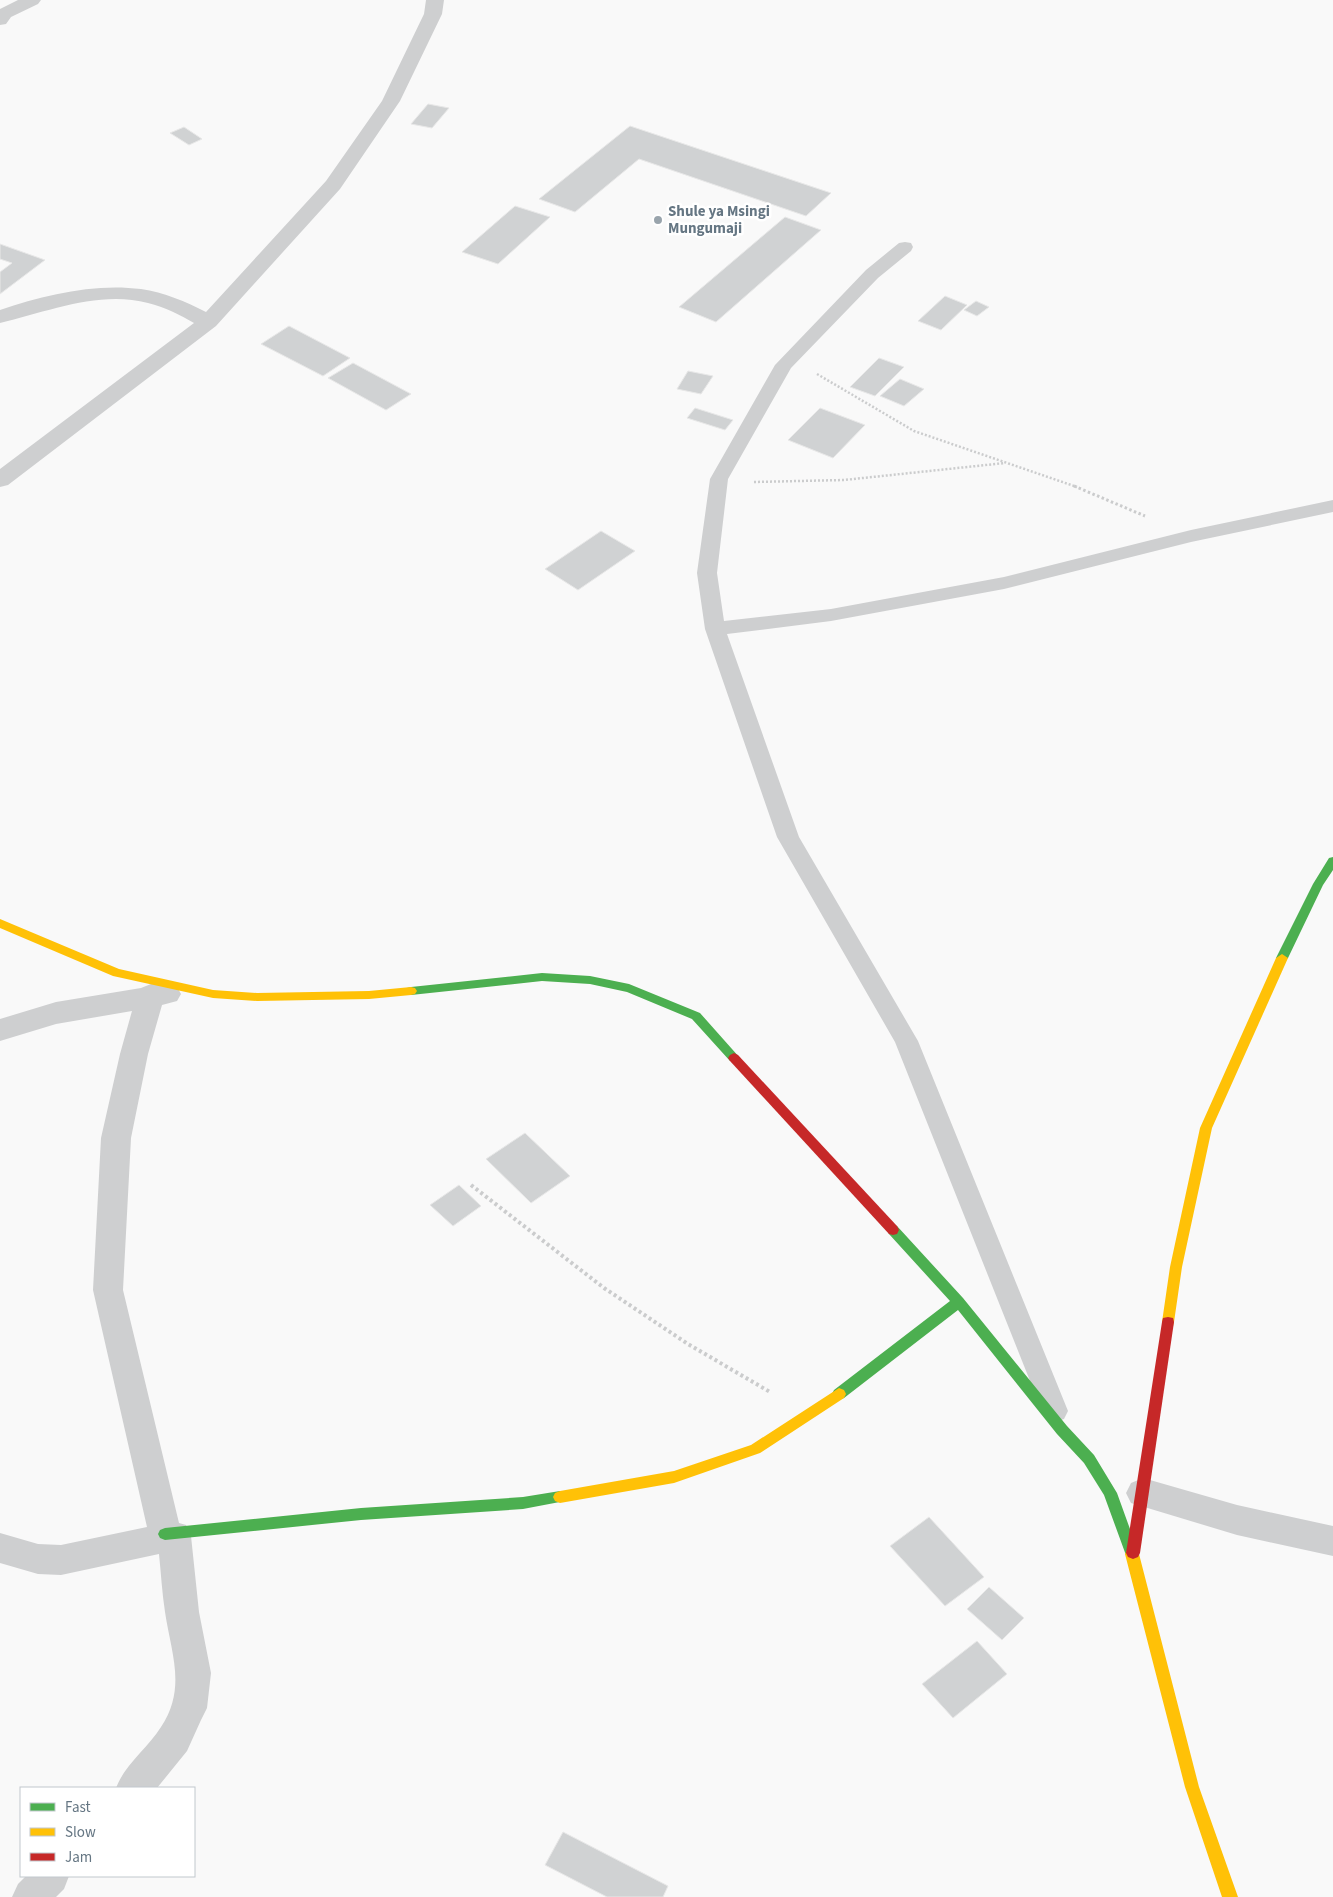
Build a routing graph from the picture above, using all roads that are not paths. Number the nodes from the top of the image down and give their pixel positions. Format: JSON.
{"nodes":[{"id":1,"x":32,"y":0,"type":"edge"},
{"id":2,"x":435,"y":0,"type":"edge"},
{"id":3,"x":2,"y":15,"type":"edge"},
{"id":4,"x":905,"y":247,"type":"dead end"},
{"id":5,"x":0,"y":317,"type":"edge"},
{"id":6,"x":209,"y":322,"type":"junction"},
{"id":7,"x":0,"y":480,"type":"edge"},
{"id":8,"x":1333,"y":506,"type":"edge"},
{"id":9,"x":715,"y":629,"type":"junction"},
{"id":10,"x":1333,"y":861,"type":"edge"},
{"id":11,"x":1326,"y":881,"type":"edge"},
{"id":12,"x":0,"y":923,"type":"edge"},
{"id":13,"x":201,"y":992,"type":"junction"},
{"id":14,"x":152,"y":995,"type":"junction"},
{"id":15,"x":0,"y":1030,"type":"edge"},
{"id":16,"x":959,"y":1302,"type":"junction"},
{"id":17,"x":1062,"y":1430,"type":"junction"},
{"id":18,"x":1143,"y":1493,"type":"junction"},
{"id":19,"x":170,"y":1535,"type":"junction"},
{"id":20,"x":1333,"y":1541,"type":"edge"},
{"id":21,"x":0,"y":1548,"type":"edge"},
{"id":22,"x":1133,"y":1557,"type":"junction"},
{"id":23,"x":135,"y":1787,"type":"edge"},
{"id":24,"x":50,"y":1877,"type":"edge"},
{"id":25,"x":30,"y":1897,"type":"edge"},
{"id":26,"x":1230,"y":1897,"type":"edge"}],
"edges":[{"from":1,"to":3,"type":"street"},
{"from":2,"to":6,"type":"street"},
{"from":4,"to":9,"type":"lane"},
{"from":5,"to":6,"type":"street"},
{"from":6,"to":7,"type":"street"},
{"from":8,"to":9,"type":"lane"},
{"from":9,"to":17,"type":"lane"},
{"from":10,"to":11,"type":"street"},
{"from":11,"to":18,"type":"street"},
{"from":12,"to":13,"type":"street"},
{"from":13,"to":14,"type":"street"},
{"from":13,"to":16,"type":"street"},
{"from":14,"to":15,"type":"street"},
{"from":14,"to":19,"type":"street"},
{"from":16,"to":17,"type":"street"},
{"from":16,"to":19,"type":"street"},
{"from":17,"to":22,"type":"street"},
{"from":18,"to":20,"type":"street"},
{"from":18,"to":22,"type":"street"},
{"from":19,"to":21,"type":"street"},
{"from":19,"to":23,"type":"street"},
{"from":22,"to":26,"type":"street"},
{"from":24,"to":25,"type":"street"}]}
